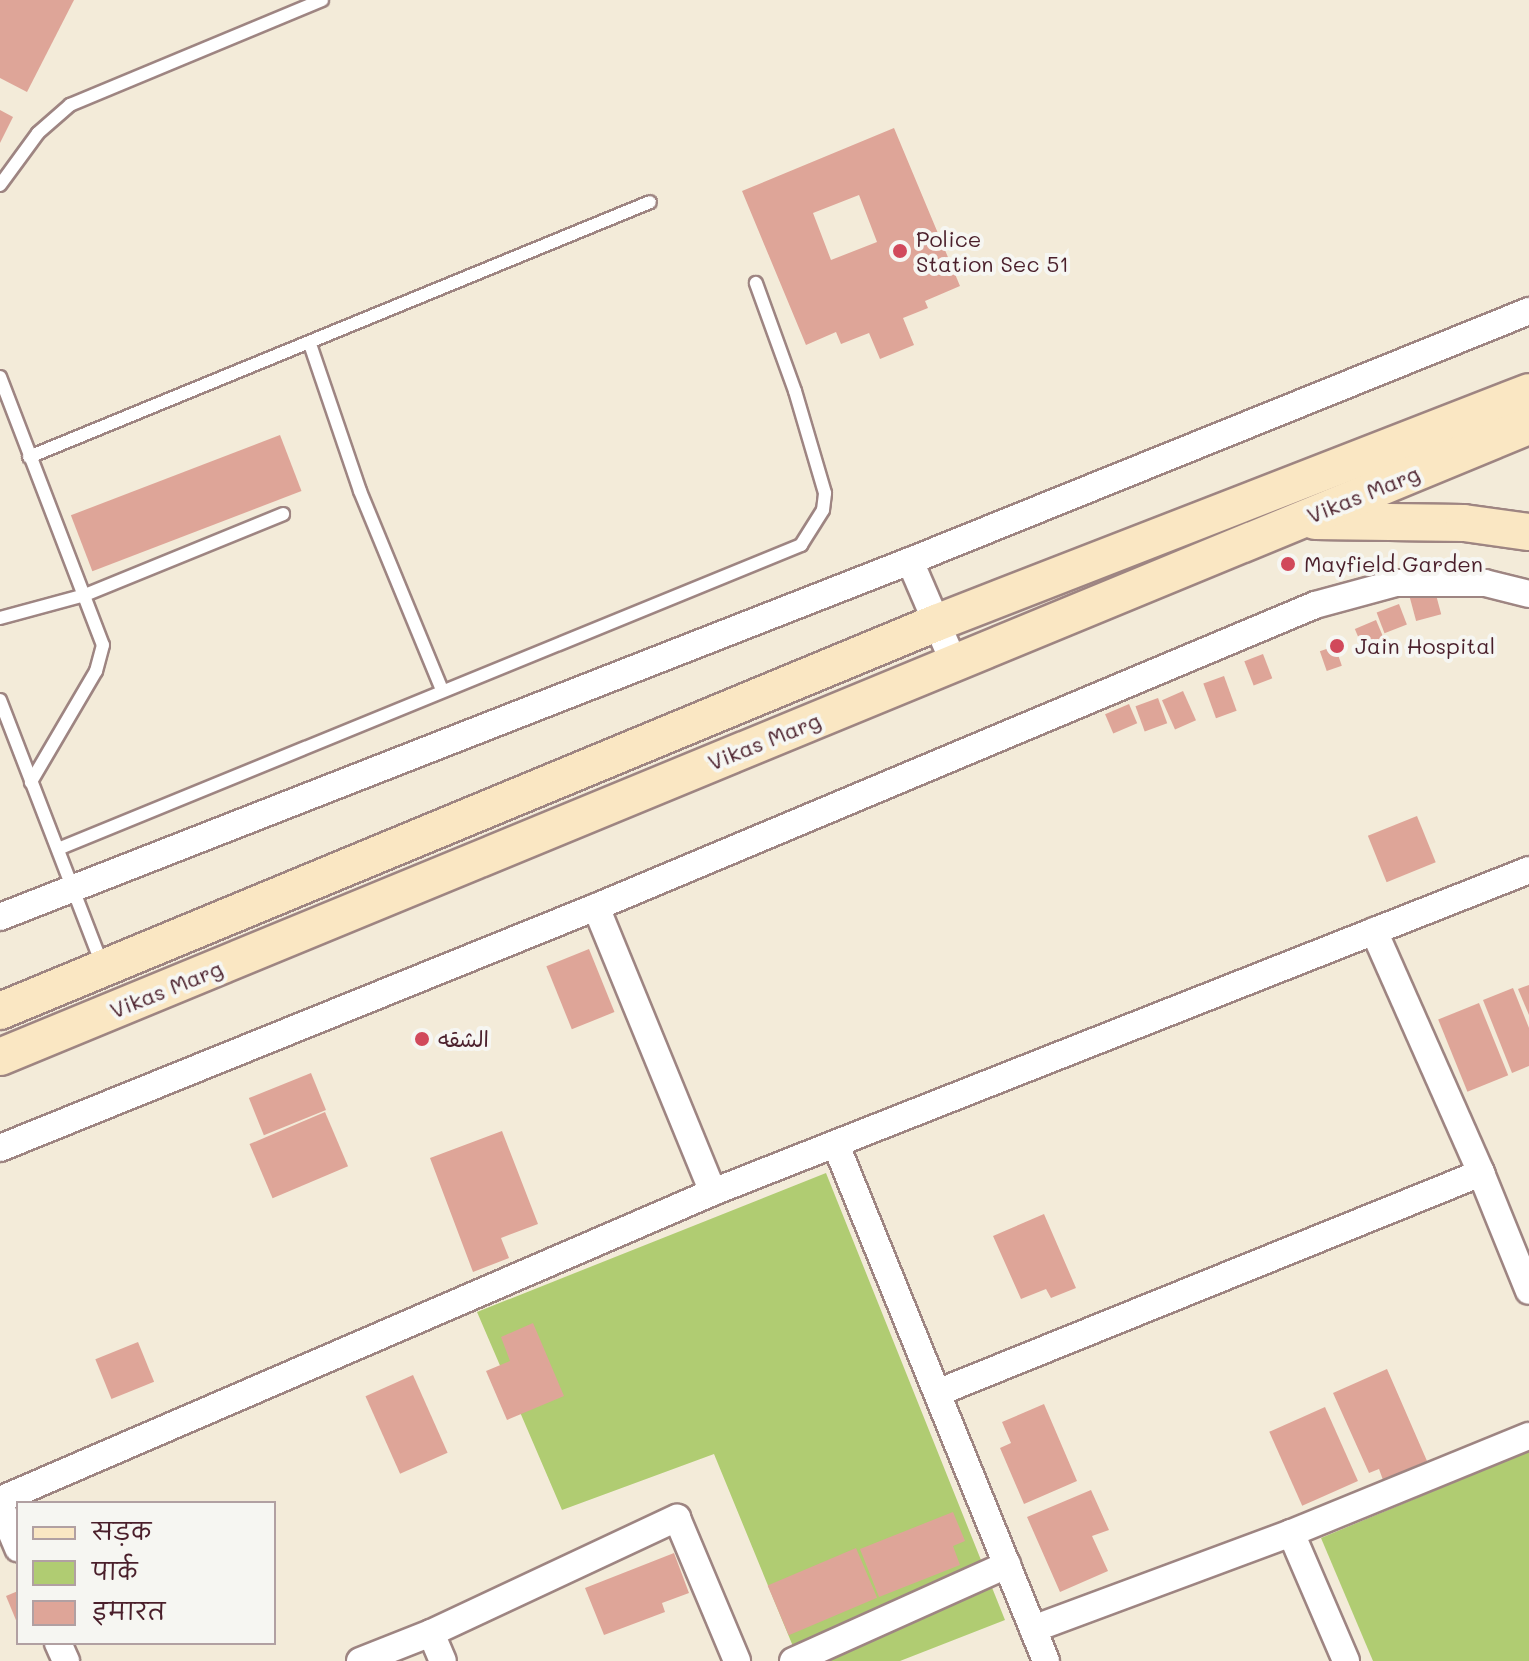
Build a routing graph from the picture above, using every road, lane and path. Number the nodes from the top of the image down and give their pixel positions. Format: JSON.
{"nodes":[{"id":1,"x":322,"y":0,"type":"edge"},
{"id":2,"x":0,"y":185,"type":"edge"},
{"id":3,"x":650,"y":202,"type":"dead end"},
{"id":4,"x":756,"y":283,"type":"dead end"},
{"id":5,"x":1529,"y":311,"type":"edge"},
{"id":6,"x":310,"y":344,"type":"junction"},
{"id":7,"x":0,"y":377,"type":"edge"},
{"id":8,"x":1529,"y":392,"type":"edge"},
{"id":9,"x":1529,"y":426,"type":"edge"},
{"id":10,"x":29,"y":457,"type":"junction"},
{"id":11,"x":283,"y":514,"type":"dead end"},
{"id":12,"x":1299,"y":521,"type":"junction"},
{"id":13,"x":1529,"y":532,"type":"edge"},
{"id":14,"x":910,"y":561,"type":"junction"},
{"id":15,"x":1529,"y":594,"type":"edge"},
{"id":16,"x":85,"y":595,"type":"junction"},
{"id":17,"x":0,"y":618,"type":"edge"},
{"id":18,"x":936,"y":623,"type":"junction"},
{"id":19,"x":954,"y":663,"type":"junction"},
{"id":20,"x":442,"y":690,"type":"junction"},
{"id":21,"x":0,"y":700,"type":"edge"},
{"id":22,"x":31,"y":782,"type":"junction"},
{"id":23,"x":58,"y":849,"type":"junction"},
{"id":24,"x":1529,"y":870,"type":"edge"},
{"id":25,"x":73,"y":888,"type":"junction"},
{"id":26,"x":596,"y":907,"type":"junction"},
{"id":27,"x":0,"y":917,"type":"edge"},
{"id":28,"x":1374,"y":931,"type":"junction"},
{"id":29,"x":104,"y":967,"type":"junction"},
{"id":30,"x":0,"y":1011,"type":"edge"},
{"id":31,"x":0,"y":1057,"type":"edge"},
{"id":32,"x":836,"y":1145,"type":"junction"},
{"id":33,"x":0,"y":1148,"type":"edge"},
{"id":34,"x":1481,"y":1173,"type":"junction"},
{"id":35,"x":713,"y":1192,"type":"junction"},
{"id":36,"x":1529,"y":1291,"type":"edge"},
{"id":37,"x":937,"y":1393,"type":"junction"},
{"id":38,"x":1529,"y":1436,"type":"edge"},
{"id":39,"x":0,"y":1502,"type":"edge"},
{"id":40,"x":1291,"y":1533,"type":"junction"},
{"id":41,"x":16,"y":1543,"type":"edge"},
{"id":42,"x":1007,"y":1565,"type":"junction"},
{"id":43,"x":1033,"y":1629,"type":"junction"},
{"id":44,"x":431,"y":1633,"type":"junction"},
{"id":45,"x":360,"y":1661,"type":"edge"},
{"id":46,"x":443,"y":1661,"type":"edge"},
{"id":47,"x":737,"y":1661,"type":"edge"},
{"id":48,"x":793,"y":1661,"type":"edge"},
{"id":49,"x":1046,"y":1661,"type":"edge"},
{"id":50,"x":1346,"y":1661,"type":"edge"}],
"edges":[{"from":1,"to":2,"type":"lane"},
{"from":3,"to":6,"type":"lane"},
{"from":4,"to":20,"type":"lane"},
{"from":5,"to":14,"type":"street"},
{"from":6,"to":10,"type":"lane"},
{"from":6,"to":20,"type":"lane"},
{"from":7,"to":10,"type":"lane"},
{"from":8,"to":18,"type":"main road","name":"Vikas Marg"},
{"from":9,"to":12,"type":"main road","name":"Vikas Marg"},
{"from":10,"to":16,"type":"lane"},
{"from":11,"to":16,"type":"lane"},
{"from":12,"to":13,"type":"main road"},
{"from":12,"to":19,"type":"main road","name":"Vikas Marg"},
{"from":14,"to":18,"type":"street"},
{"from":14,"to":25,"type":"street"},
{"from":15,"to":26,"type":"street"},
{"from":16,"to":17,"type":"lane"},
{"from":16,"to":22,"type":"lane"},
{"from":18,"to":19,"type":"street"},
{"from":18,"to":29,"type":"main road","name":"Vikas Marg"},
{"from":19,"to":31,"type":"main road","name":"Vikas Marg"},
{"from":20,"to":23,"type":"lane"},
{"from":21,"to":22,"type":"lane"},
{"from":22,"to":23,"type":"lane"},
{"from":23,"to":25,"type":"lane"},
{"from":24,"to":28,"type":"street"},
{"from":25,"to":27,"type":"street"},
{"from":25,"to":29,"type":"lane"},
{"from":26,"to":33,"type":"street"},
{"from":26,"to":35,"type":"street"},
{"from":28,"to":32,"type":"street"},
{"from":28,"to":34,"type":"street"},
{"from":29,"to":30,"type":"main road","name":"Vikas Marg"},
{"from":32,"to":35,"type":"street"},
{"from":32,"to":37,"type":"street"},
{"from":34,"to":36,"type":"street"},
{"from":34,"to":37,"type":"street"},
{"from":35,"to":39,"type":"street"},
{"from":37,"to":42,"type":"street"},
{"from":38,"to":40,"type":"street"},
{"from":39,"to":41,"type":"street"},
{"from":40,"to":43,"type":"street"},
{"from":40,"to":50,"type":"street"},
{"from":42,"to":43,"type":"street"},
{"from":42,"to":48,"type":"street"},
{"from":43,"to":49,"type":"street"},
{"from":44,"to":45,"type":"street"},
{"from":44,"to":46,"type":"street"},
{"from":44,"to":47,"type":"street"}]}
